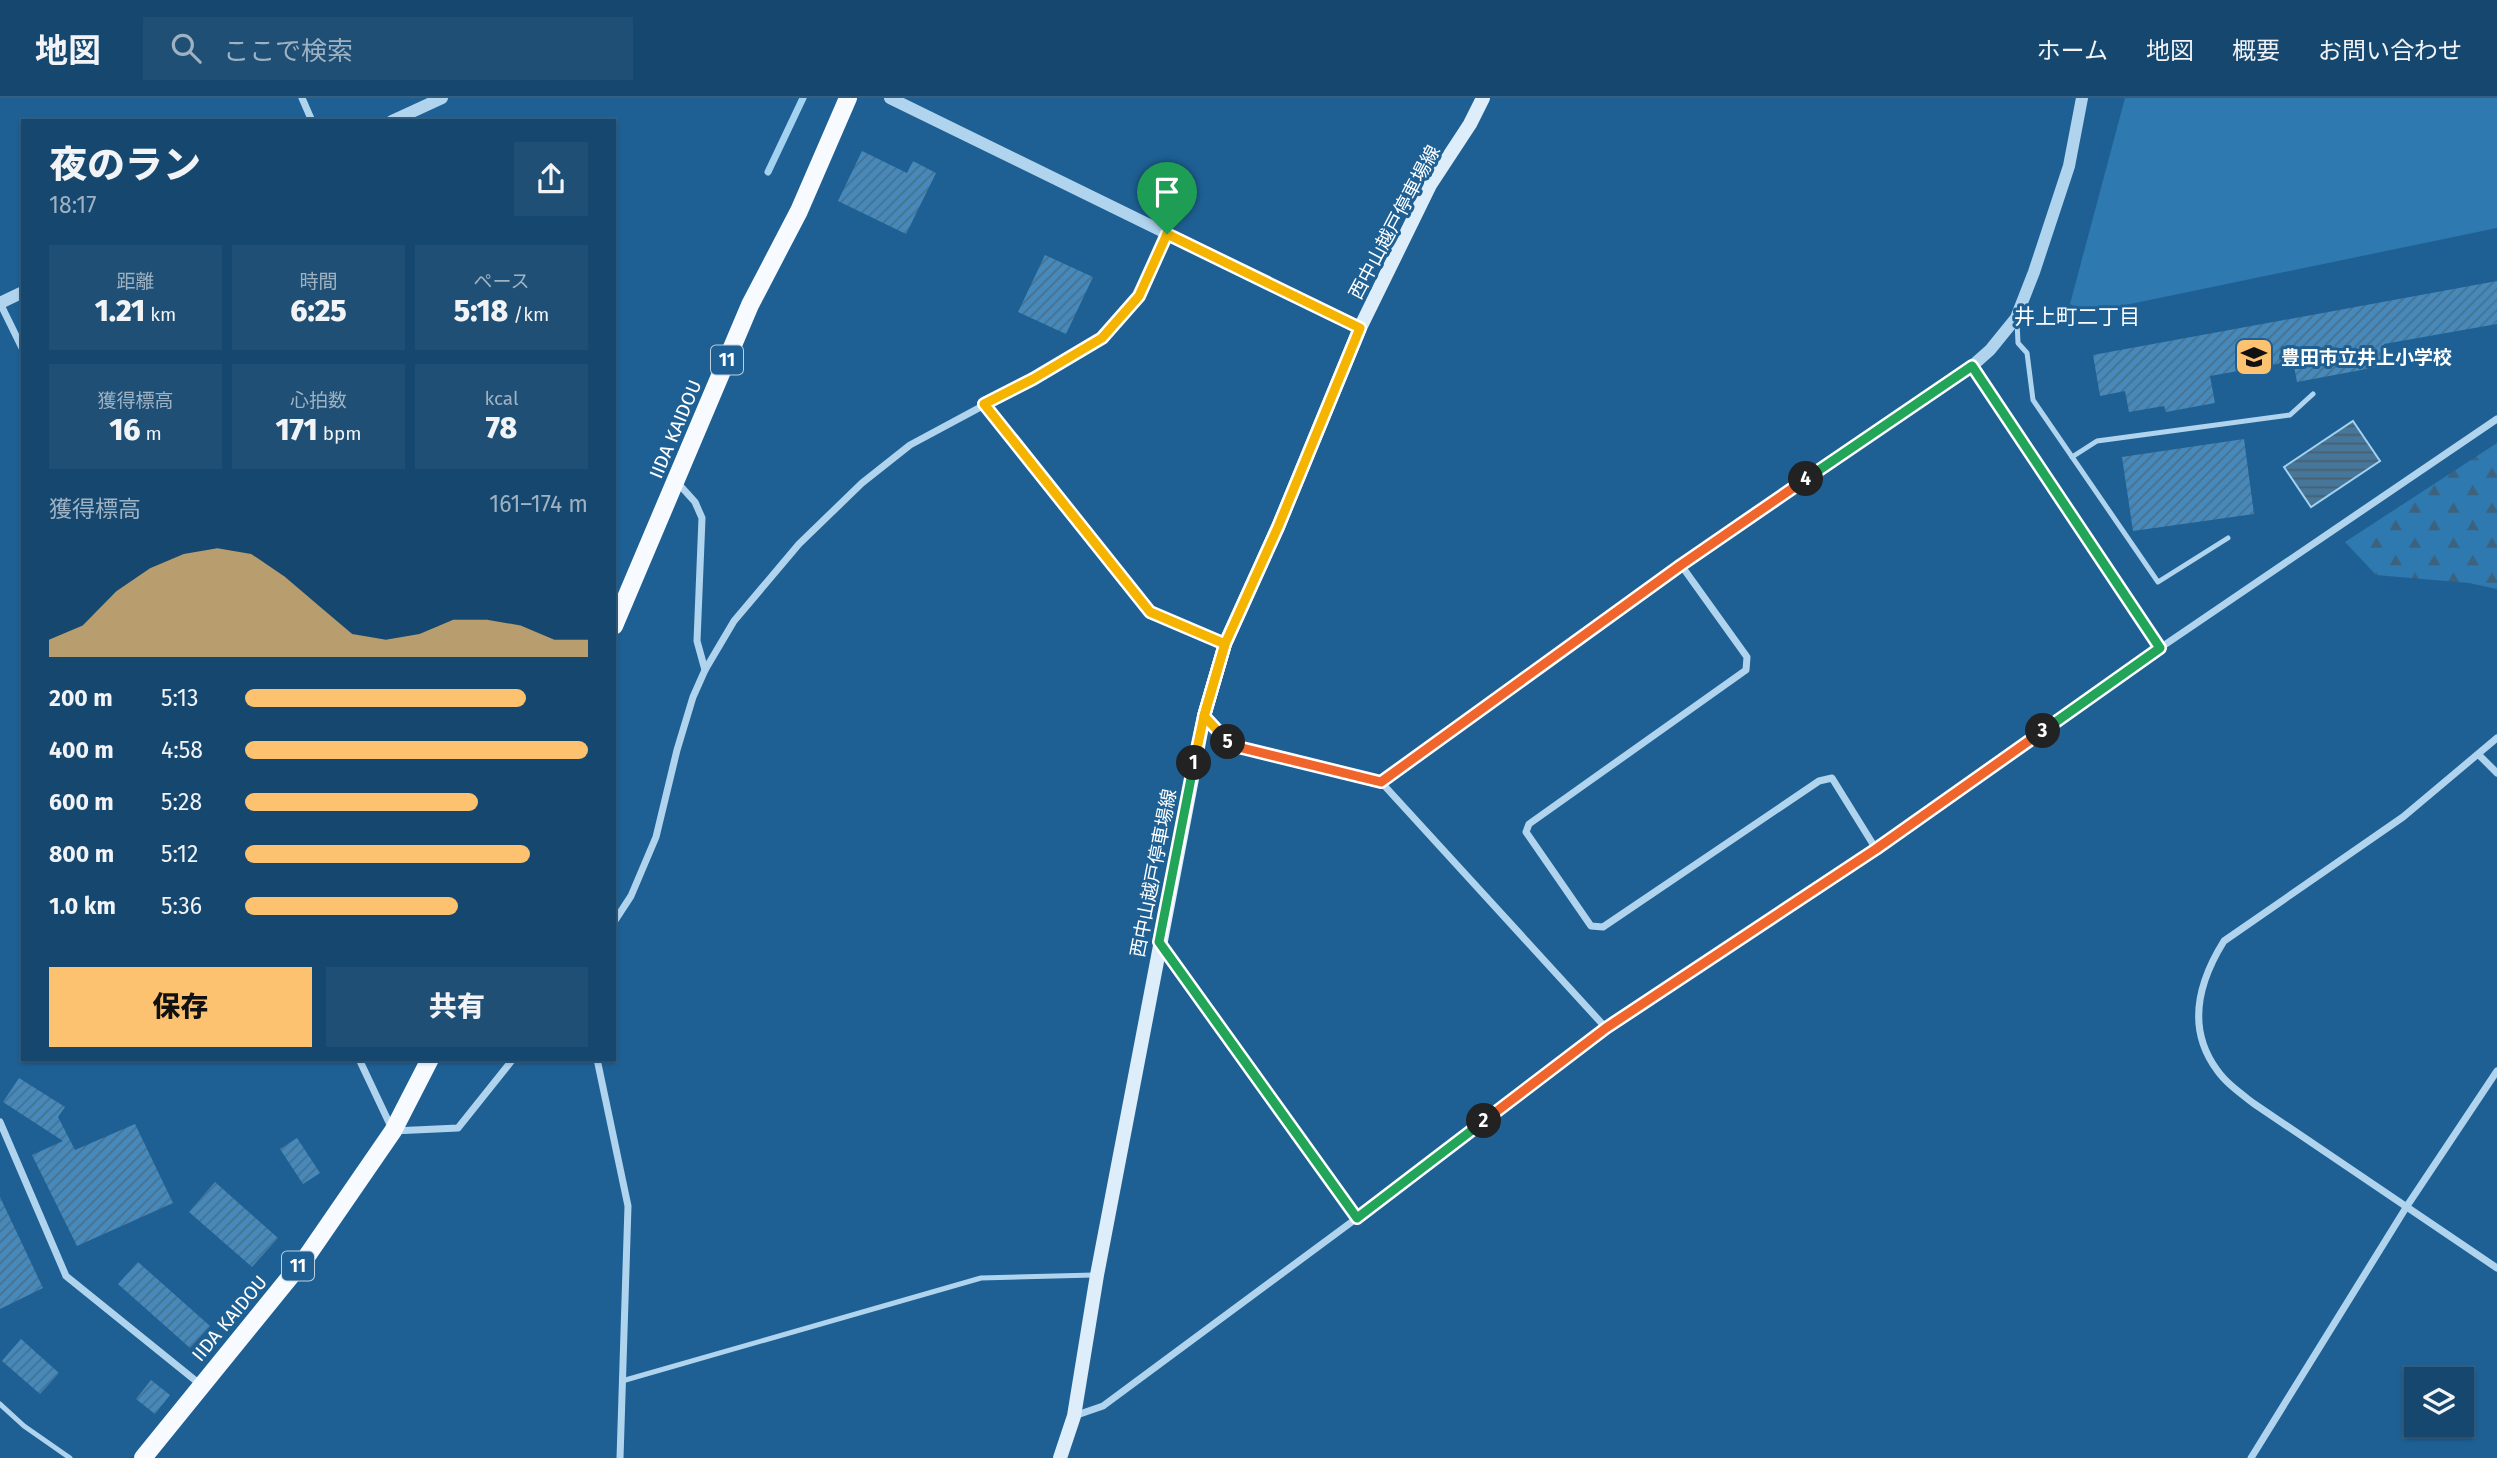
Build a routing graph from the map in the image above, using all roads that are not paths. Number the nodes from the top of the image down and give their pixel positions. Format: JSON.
{"nodes":[{"id":1,"x":302,"y":98,"type":"edge"},
{"id":2,"x":442,"y":98,"type":"edge"},
{"id":3,"x":848,"y":98,"type":"edge"},
{"id":4,"x":890,"y":98,"type":"edge"},
{"id":5,"x":1483,"y":98,"type":"edge"},
{"id":6,"x":2082,"y":98,"type":"edge"},
{"id":7,"x":311,"y":119,"type":"edge"},
{"id":8,"x":396,"y":119,"type":"edge"},
{"id":9,"x":1167,"y":234,"type":"junction"},
{"id":10,"x":21,"y":293,"type":"edge"},
{"id":11,"x":0,"y":303,"type":"edge"},
{"id":12,"x":2017,"y":318,"type":"junction"},
{"id":13,"x":1360,"y":328,"type":"junction"},
{"id":14,"x":21,"y":346,"type":"edge"},
{"id":15,"x":1972,"y":366,"type":"junction"},
{"id":16,"x":2313,"y":394,"type":"dead end"},
{"id":17,"x":984,"y":404,"type":"junction"},
{"id":18,"x":2497,"y":419,"type":"edge"},
{"id":19,"x":2072,"y":457,"type":"junction"},
{"id":20,"x":675,"y":480,"type":"junction"},
{"id":21,"x":2228,"y":538,"type":"dead end"},
{"id":22,"x":1681,"y":565,"type":"junction"},
{"id":23,"x":616,"y":621,"type":"edge"},
{"id":24,"x":1225,"y":644,"type":"junction"},
{"id":25,"x":2160,"y":648,"type":"junction"},
{"id":26,"x":705,"y":670,"type":"junction"},
{"id":27,"x":1204,"y":716,"type":"junction"},
{"id":28,"x":2497,"y":738,"type":"edge"},
{"id":29,"x":2479,"y":755,"type":"junction"},
{"id":30,"x":2497,"y":773,"type":"edge"},
{"id":31,"x":1381,"y":782,"type":"junction"},
{"id":32,"x":1876,"y":849,"type":"junction"},
{"id":33,"x":616,"y":919,"type":"edge"},
{"id":34,"x":1159,"y":942,"type":"junction"},
{"id":35,"x":1606,"y":1028,"type":"junction"},
{"id":36,"x":360,"y":1061,"type":"edge"},
{"id":37,"x":429,"y":1061,"type":"edge"},
{"id":38,"x":511,"y":1061,"type":"edge"},
{"id":39,"x":597,"y":1061,"type":"edge"},
{"id":40,"x":2497,"y":1071,"type":"edge"},
{"id":41,"x":2494,"y":1083,"type":"edge"},
{"id":42,"x":0,"y":1122,"type":"edge"},
{"id":43,"x":393,"y":1130,"type":"junction"},
{"id":44,"x":2407,"y":1206,"type":"junction"},
{"id":45,"x":1357,"y":1218,"type":"junction"},
{"id":46,"x":2497,"y":1268,"type":"edge"},
{"id":47,"x":1097,"y":1275,"type":"junction"},
{"id":48,"x":622,"y":1381,"type":"junction"},
{"id":49,"x":201,"y":1385,"type":"junction"},
{"id":50,"x":0,"y":1404,"type":"edge"},
{"id":51,"x":1074,"y":1416,"type":"junction"},
{"id":52,"x":70,"y":1458,"type":"edge"},
{"id":53,"x":143,"y":1458,"type":"edge"},
{"id":54,"x":620,"y":1458,"type":"edge"},
{"id":55,"x":1060,"y":1458,"type":"edge"},
{"id":56,"x":2251,"y":1458,"type":"edge"}],
"edges":[{"from":1,"to":7,"type":"street"},
{"from":2,"to":8,"type":"street"},
{"from":3,"to":20,"type":"main road","name":"IIDA KAIDOU","number":"11"},
{"from":4,"to":9,"type":"street"},
{"from":5,"to":13,"type":"main road","name":"西中山越戸停車場線"},
{"from":6,"to":12,"type":"street"},
{"from":9,"to":13,"type":"street"},
{"from":9,"to":17,"type":"street"},
{"from":10,"to":11,"type":"street"},
{"from":11,"to":14,"type":"street"},
{"from":12,"to":15,"type":"street"},
{"from":12,"to":19,"type":"lane"},
{"from":13,"to":24,"type":"main road","name":"西中山越戸停車場線"},
{"from":15,"to":22,"type":"street"},
{"from":15,"to":25,"type":"street"},
{"from":16,"to":19,"type":"lane"},
{"from":17,"to":24,"type":"street"},
{"from":17,"to":26,"type":"street"},
{"from":18,"to":25,"type":"street"},
{"from":19,"to":21,"type":"lane"},
{"from":20,"to":23,"type":"main road","name":"IIDA KAIDOU","number":"11"},
{"from":20,"to":26,"type":"street"},
{"from":22,"to":31,"type":"street"},
{"from":22,"to":32,"type":"street"},
{"from":24,"to":27,"type":"main road","name":"西中山越戸停車場線"},
{"from":25,"to":32,"type":"street"},
{"from":26,"to":33,"type":"street"},
{"from":27,"to":31,"type":"street"},
{"from":27,"to":34,"type":"main road","name":"西中山越戸停車場線"},
{"from":28,"to":29,"type":"street"},
{"from":29,"to":30,"type":"street"},
{"from":29,"to":44,"type":"street"},
{"from":31,"to":35,"type":"street"},
{"from":32,"to":35,"type":"street"},
{"from":34,"to":45,"type":"lane"},
{"from":34,"to":47,"type":"main road","name":"西中山越戸停車場線"},
{"from":35,"to":45,"type":"street"},
{"from":36,"to":43,"type":"street"},
{"from":37,"to":43,"type":"main road","name":"IIDA KAIDOU","number":"11"},
{"from":38,"to":43,"type":"street"},
{"from":39,"to":48,"type":"street"},
{"from":40,"to":41,"type":"street"},
{"from":41,"to":44,"type":"street"},
{"from":42,"to":49,"type":"street"},
{"from":43,"to":49,"type":"main road","name":"IIDA KAIDOU","number":"11"},
{"from":44,"to":46,"type":"street"},
{"from":44,"to":56,"type":"street"},
{"from":45,"to":51,"type":"street"},
{"from":47,"to":48,"type":"lane"},
{"from":47,"to":51,"type":"main road","name":"西中山越戸停車場線"},
{"from":48,"to":54,"type":"street"},
{"from":49,"to":53,"type":"main road","name":"IIDA KAIDOU","number":"11"},
{"from":50,"to":52,"type":"lane"},
{"from":51,"to":55,"type":"main road","name":"西中山越戸停車場線"}]}
